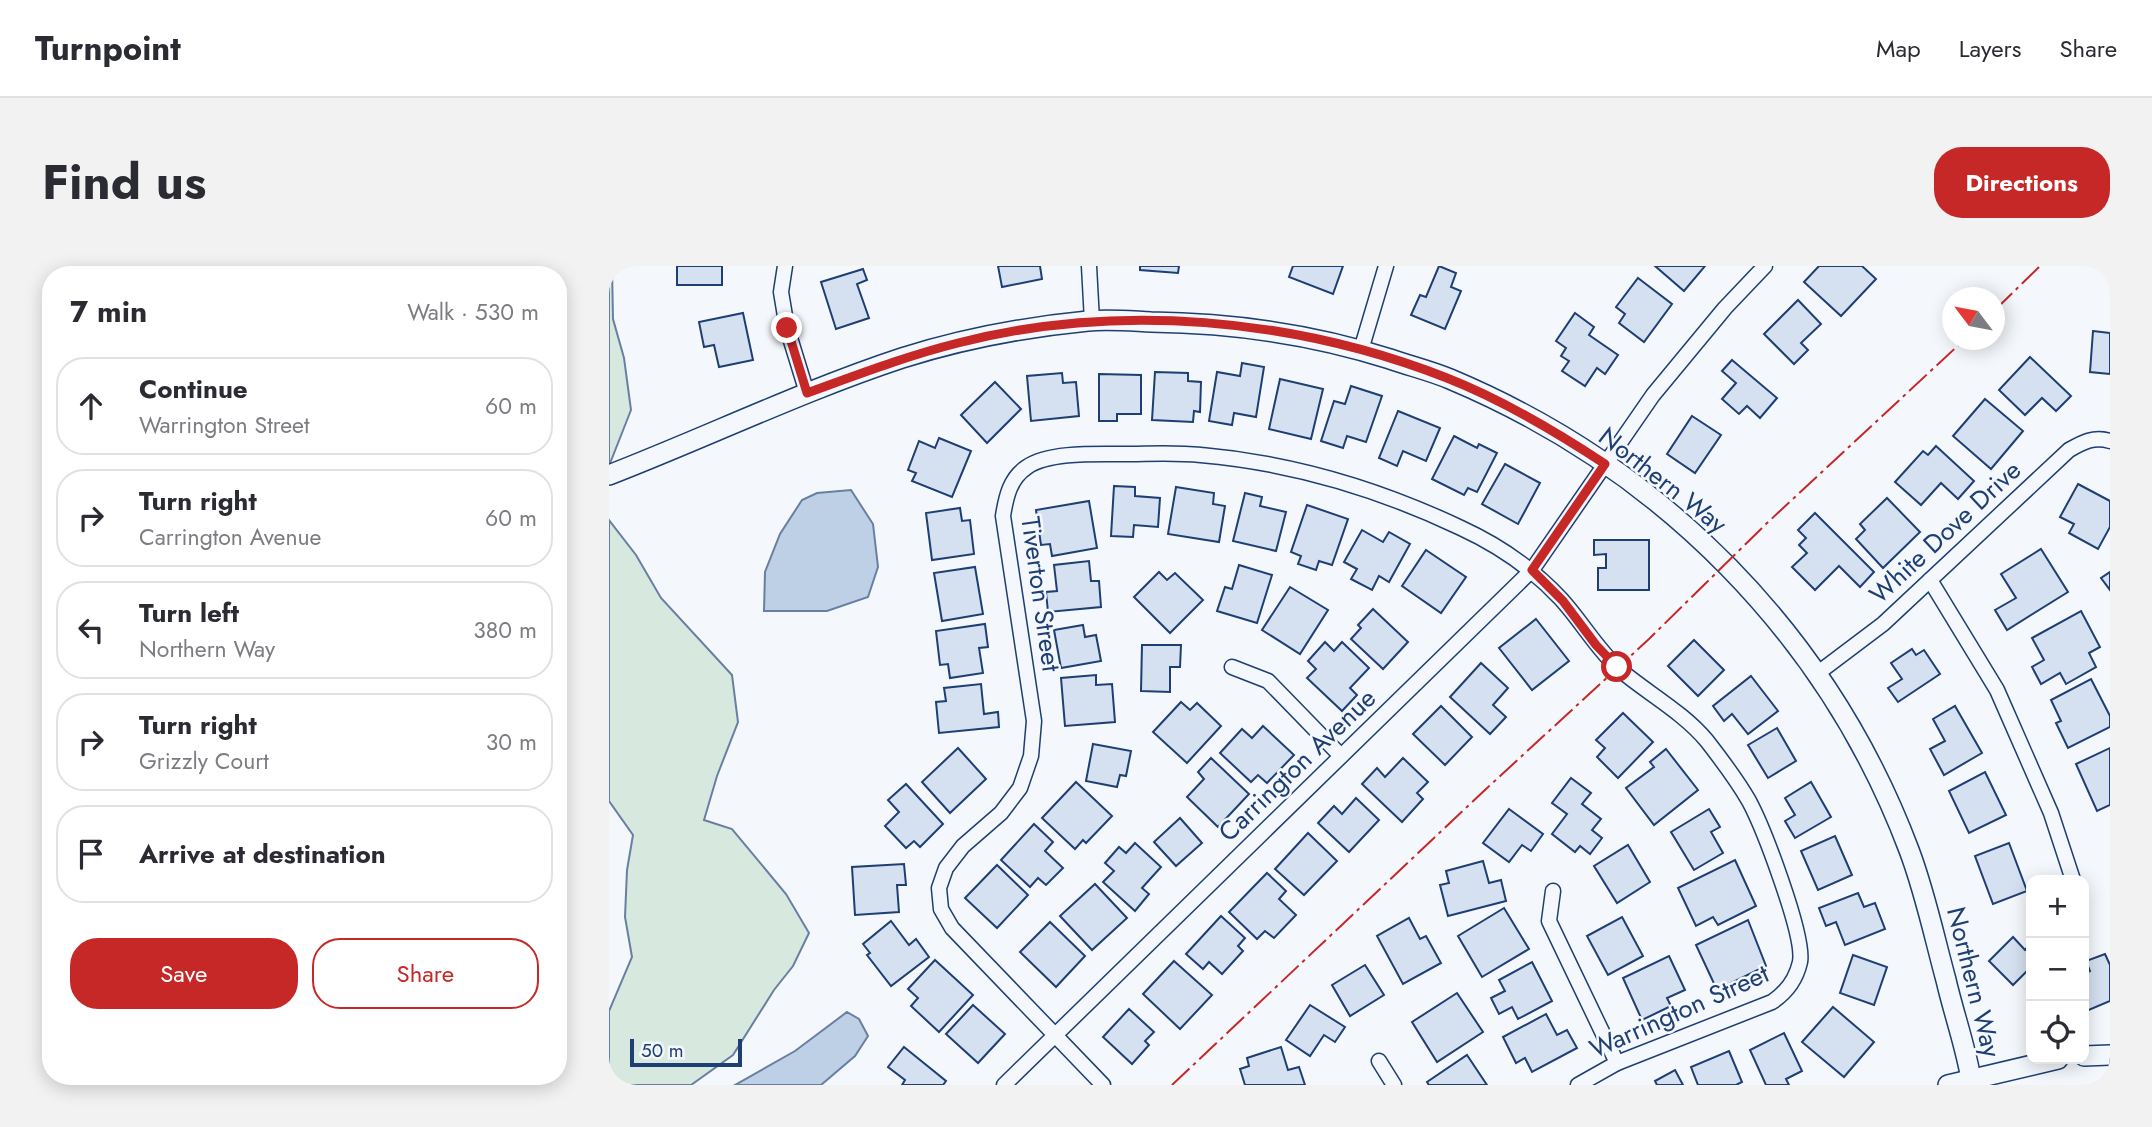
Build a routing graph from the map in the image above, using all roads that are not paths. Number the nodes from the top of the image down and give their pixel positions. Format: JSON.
{"nodes":[{"id":1,"x":785,"y":266,"type":"edge"},
{"id":2,"x":1089,"y":266,"type":"edge"},
{"id":3,"x":1386,"y":266,"type":"edge"},
{"id":4,"x":1766,"y":266,"type":"edge"},
{"id":5,"x":1092,"y":321,"type":"junction"},
{"id":6,"x":1361,"y":350,"type":"junction"},
{"id":7,"x":807,"y":393,"type":"junction"},
{"id":8,"x":2110,"y":441,"type":"edge"},
{"id":9,"x":1605,"y":464,"type":"junction"},
{"id":10,"x":611,"y":474,"type":"edge"},
{"id":11,"x":1532,"y":570,"type":"junction"},
{"id":12,"x":1930,"y":580,"type":"junction"},
{"id":13,"x":1232,"y":667,"type":"dead end"},
{"id":14,"x":1818,"y":673,"type":"junction"},
{"id":15,"x":1341,"y":756,"type":"junction"},
{"id":16,"x":2071,"y":875,"type":"edge"},
{"id":17,"x":1553,"y":891,"type":"dead end"},
{"id":18,"x":1055,"y":1035,"type":"junction"},
{"id":19,"x":2110,"y":1055,"type":"edge"},
{"id":20,"x":2089,"y":1056,"type":"edge"},
{"id":21,"x":1379,"y":1061,"type":"dead end"},
{"id":22,"x":1617,"y":1063,"type":"junction"},
{"id":23,"x":2039,"y":1064,"type":"edge"},
{"id":24,"x":1972,"y":1082,"type":"edge"},
{"id":25,"x":1004,"y":1085,"type":"edge"},
{"id":26,"x":1103,"y":1085,"type":"edge"},
{"id":27,"x":1394,"y":1085,"type":"edge"},
{"id":28,"x":1578,"y":1085,"type":"edge"},
{"id":29,"x":1948,"y":1085,"type":"edge"}],
"edges":[{"from":1,"to":7,"type":"street"},
{"from":2,"to":5,"type":"street"},
{"from":3,"to":6,"type":"street"},
{"from":4,"to":9,"type":"street","name":"Carrington Avenue"},
{"from":5,"to":6,"type":"street","name":"Northern Way"},
{"from":5,"to":7,"type":"street","name":"Northern Way"},
{"from":6,"to":9,"type":"street","name":"Northern Way"},
{"from":7,"to":10,"type":"street","name":"Northern Way"},
{"from":8,"to":12,"type":"street","name":"White Dove Drive"},
{"from":9,"to":11,"type":"street","name":"Carrington Avenue"},
{"from":9,"to":14,"type":"street","name":"Northern Way"},
{"from":11,"to":15,"type":"street","name":"Carrington Avenue"},
{"from":11,"to":18,"type":"street","name":"Tiverton Street"},
{"from":11,"to":22,"type":"street","name":"Warrington Street"},
{"from":12,"to":14,"type":"street","name":"White Dove Drive"},
{"from":12,"to":16,"type":"street"},
{"from":13,"to":15,"type":"street"},
{"from":14,"to":24,"type":"street","name":"Northern Way"},
{"from":15,"to":18,"type":"street","name":"Carrington Avenue"},
{"from":17,"to":22,"type":"street"},
{"from":18,"to":25,"type":"street","name":"Carrington Avenue"},
{"from":18,"to":26,"type":"street","name":"Tiverton Street"},
{"from":19,"to":20,"type":"street"},
{"from":21,"to":27,"type":"street"},
{"from":22,"to":28,"type":"street","name":"Warrington Street"},
{"from":23,"to":24,"type":"street"},
{"from":24,"to":29,"type":"street"}]}
